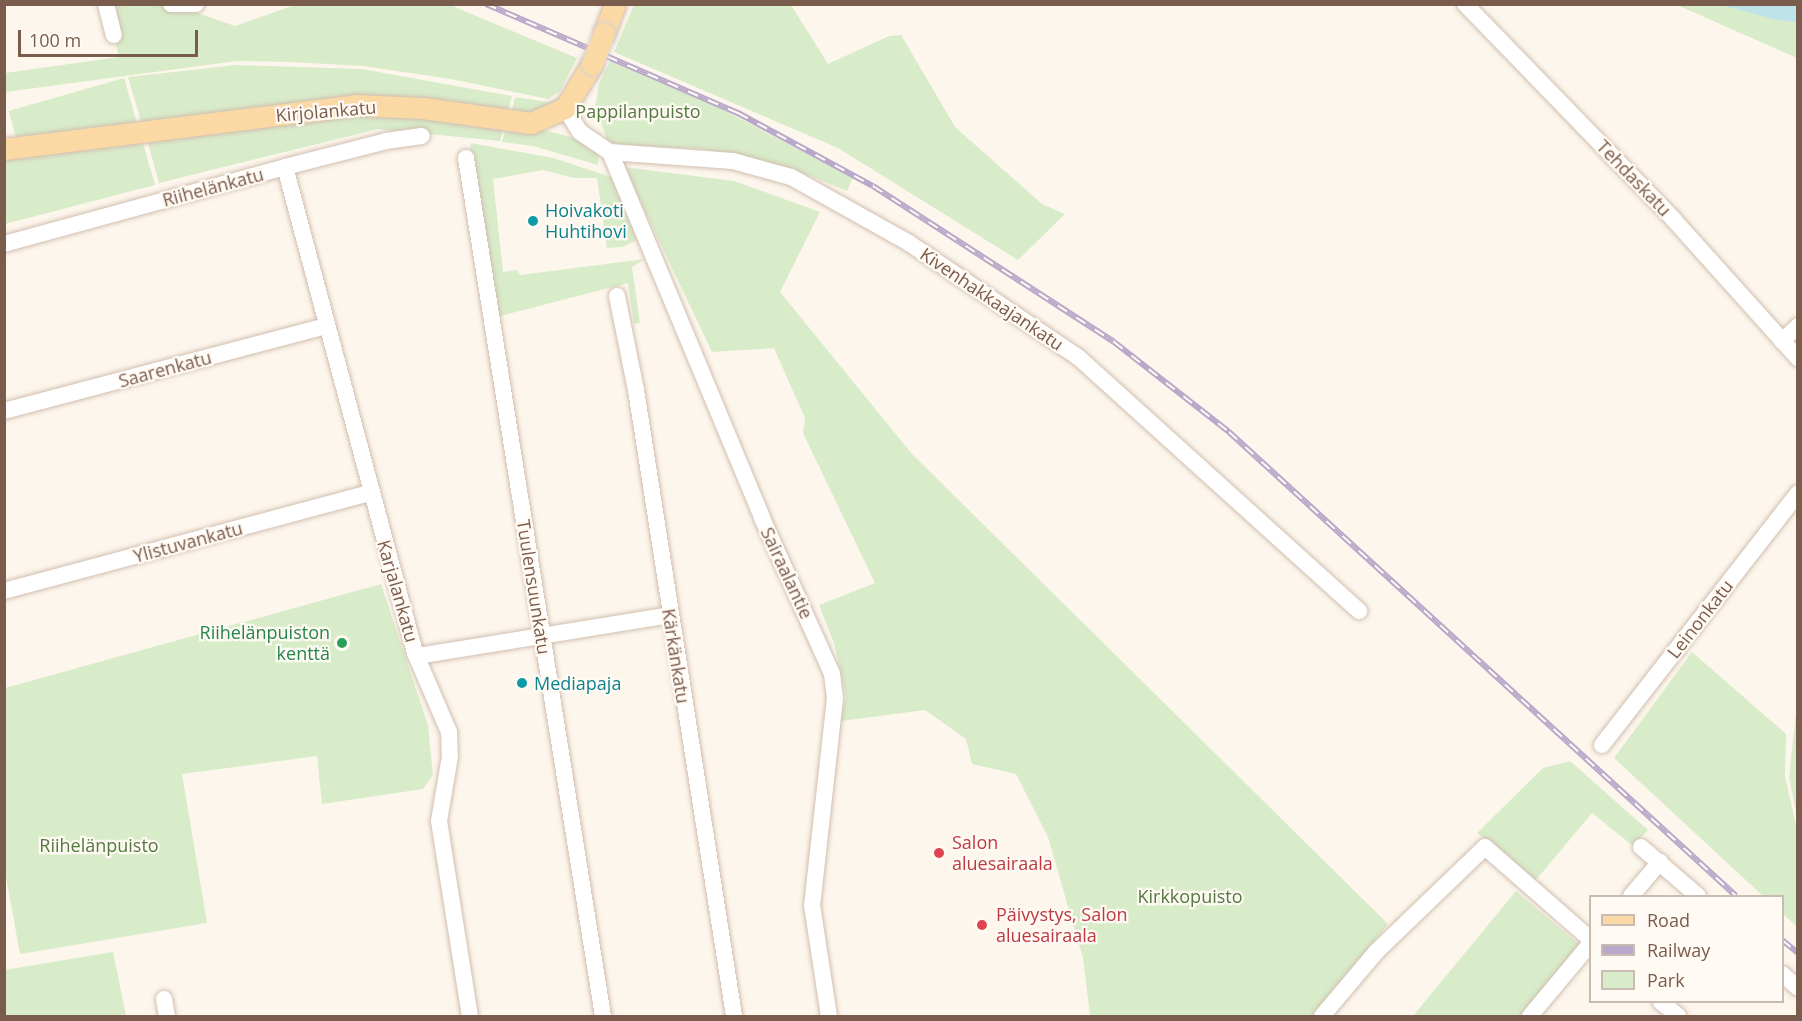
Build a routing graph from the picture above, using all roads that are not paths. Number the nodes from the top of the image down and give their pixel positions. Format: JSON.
{"nodes":[{"id":1,"x":106,"y":4,"type":"edge"},
{"id":2,"x":171,"y":4,"type":"edge"},
{"id":3,"x":196,"y":4,"type":"edge"},
{"id":4,"x":615,"y":4,"type":"edge"},
{"id":5,"x":1465,"y":4,"type":"edge"},
{"id":6,"x":114,"y":35,"type":"dead end"},
{"id":7,"x":565,"y":108,"type":"junction"},
{"id":8,"x":422,"y":136,"type":"dead end"},
{"id":9,"x":4,"y":149,"type":"edge"},
{"id":10,"x":610,"y":152,"type":"junction"},
{"id":11,"x":466,"y":158,"type":"dead end"},
{"id":12,"x":285,"y":167,"type":"junction"},
{"id":13,"x":4,"y":244,"type":"edge"},
{"id":14,"x":617,"y":296,"type":"dead end"},
{"id":15,"x":325,"y":326,"type":"junction"},
{"id":16,"x":1797,"y":326,"type":"edge"},
{"id":17,"x":1782,"y":340,"type":"junction"},
{"id":18,"x":1797,"y":357,"type":"edge"},
{"id":19,"x":4,"y":411,"type":"edge"},
{"id":20,"x":1797,"y":492,"type":"edge"},
{"id":21,"x":371,"y":493,"type":"junction"},
{"id":22,"x":4,"y":591,"type":"edge"},
{"id":23,"x":1359,"y":611,"type":"dead end"},
{"id":24,"x":670,"y":615,"type":"junction"},
{"id":25,"x":542,"y":636,"type":"junction"},
{"id":26,"x":417,"y":656,"type":"junction"},
{"id":27,"x":1602,"y":745,"type":"dead end"},
{"id":28,"x":1641,"y":847,"type":"dead end"},
{"id":29,"x":1660,"y":862,"type":"junction"},
{"id":30,"x":1633,"y":895,"type":"edge"},
{"id":31,"x":1696,"y":895,"type":"edge"},
{"id":32,"x":1589,"y":938,"type":"edge"},
{"id":33,"x":1589,"y":945,"type":"edge"},
{"id":34,"x":1784,"y":976,"type":"edge"},
{"id":35,"x":1797,"y":988,"type":"edge"},
{"id":36,"x":164,"y":999,"type":"dead end"},
{"id":37,"x":1662,"y":1003,"type":"edge"},
{"id":38,"x":167,"y":1017,"type":"edge"},
{"id":39,"x":470,"y":1017,"type":"edge"},
{"id":40,"x":603,"y":1017,"type":"edge"},
{"id":41,"x":734,"y":1017,"type":"edge"},
{"id":42,"x":829,"y":1017,"type":"edge"},
{"id":43,"x":1322,"y":1017,"type":"edge"},
{"id":44,"x":1530,"y":1017,"type":"edge"},
{"id":45,"x":1678,"y":1017,"type":"edge"}],
"edges":[{"from":1,"to":6,"type":"street"},
{"from":2,"to":3,"type":"street"},
{"from":4,"to":7,"type":"main road","bridge":true},
{"from":5,"to":17,"type":"street","name":"Tehdaskatu"},
{"from":7,"to":9,"type":"main road","name":"Kirjolankatu"},
{"from":7,"to":10,"type":"street","name":"Kivenhakkaajankatu"},
{"from":8,"to":12,"type":"street","name":"Riihelänkatu"},
{"from":10,"to":23,"type":"street","name":"Kivenhakkaajankatu"},
{"from":10,"to":42,"type":"street","name":"Sairaalantie"},
{"from":11,"to":25,"type":"street","name":"Tuulensuunkatu"},
{"from":12,"to":13,"type":"street","name":"Riihelänkatu"},
{"from":12,"to":15,"type":"street","name":"Karjalankatu"},
{"from":14,"to":24,"type":"street","name":"Kärkänkatu"},
{"from":15,"to":19,"type":"street","name":"Saarenkatu"},
{"from":15,"to":21,"type":"street","name":"Karjalankatu"},
{"from":16,"to":17,"type":"street"},
{"from":17,"to":18,"type":"street","name":"Tehdaskatu"},
{"from":20,"to":27,"type":"street","name":"Leinonkatu"},
{"from":21,"to":22,"type":"street","name":"Ylistuvankatu"},
{"from":21,"to":26,"type":"street","name":"Karjalankatu"},
{"from":24,"to":25,"type":"street"},
{"from":24,"to":41,"type":"street","name":"Kärkänkatu"},
{"from":25,"to":26,"type":"street"},
{"from":25,"to":40,"type":"street","name":"Tuulensuunkatu"},
{"from":26,"to":39,"type":"street","name":"Karjalankatu"},
{"from":28,"to":29,"type":"street"},
{"from":29,"to":30,"type":"street"},
{"from":29,"to":31,"type":"street"},
{"from":32,"to":43,"type":"street"},
{"from":33,"to":44,"type":"street"},
{"from":34,"to":35,"type":"street"},
{"from":36,"to":38,"type":"street"},
{"from":37,"to":45,"type":"street"}]}
